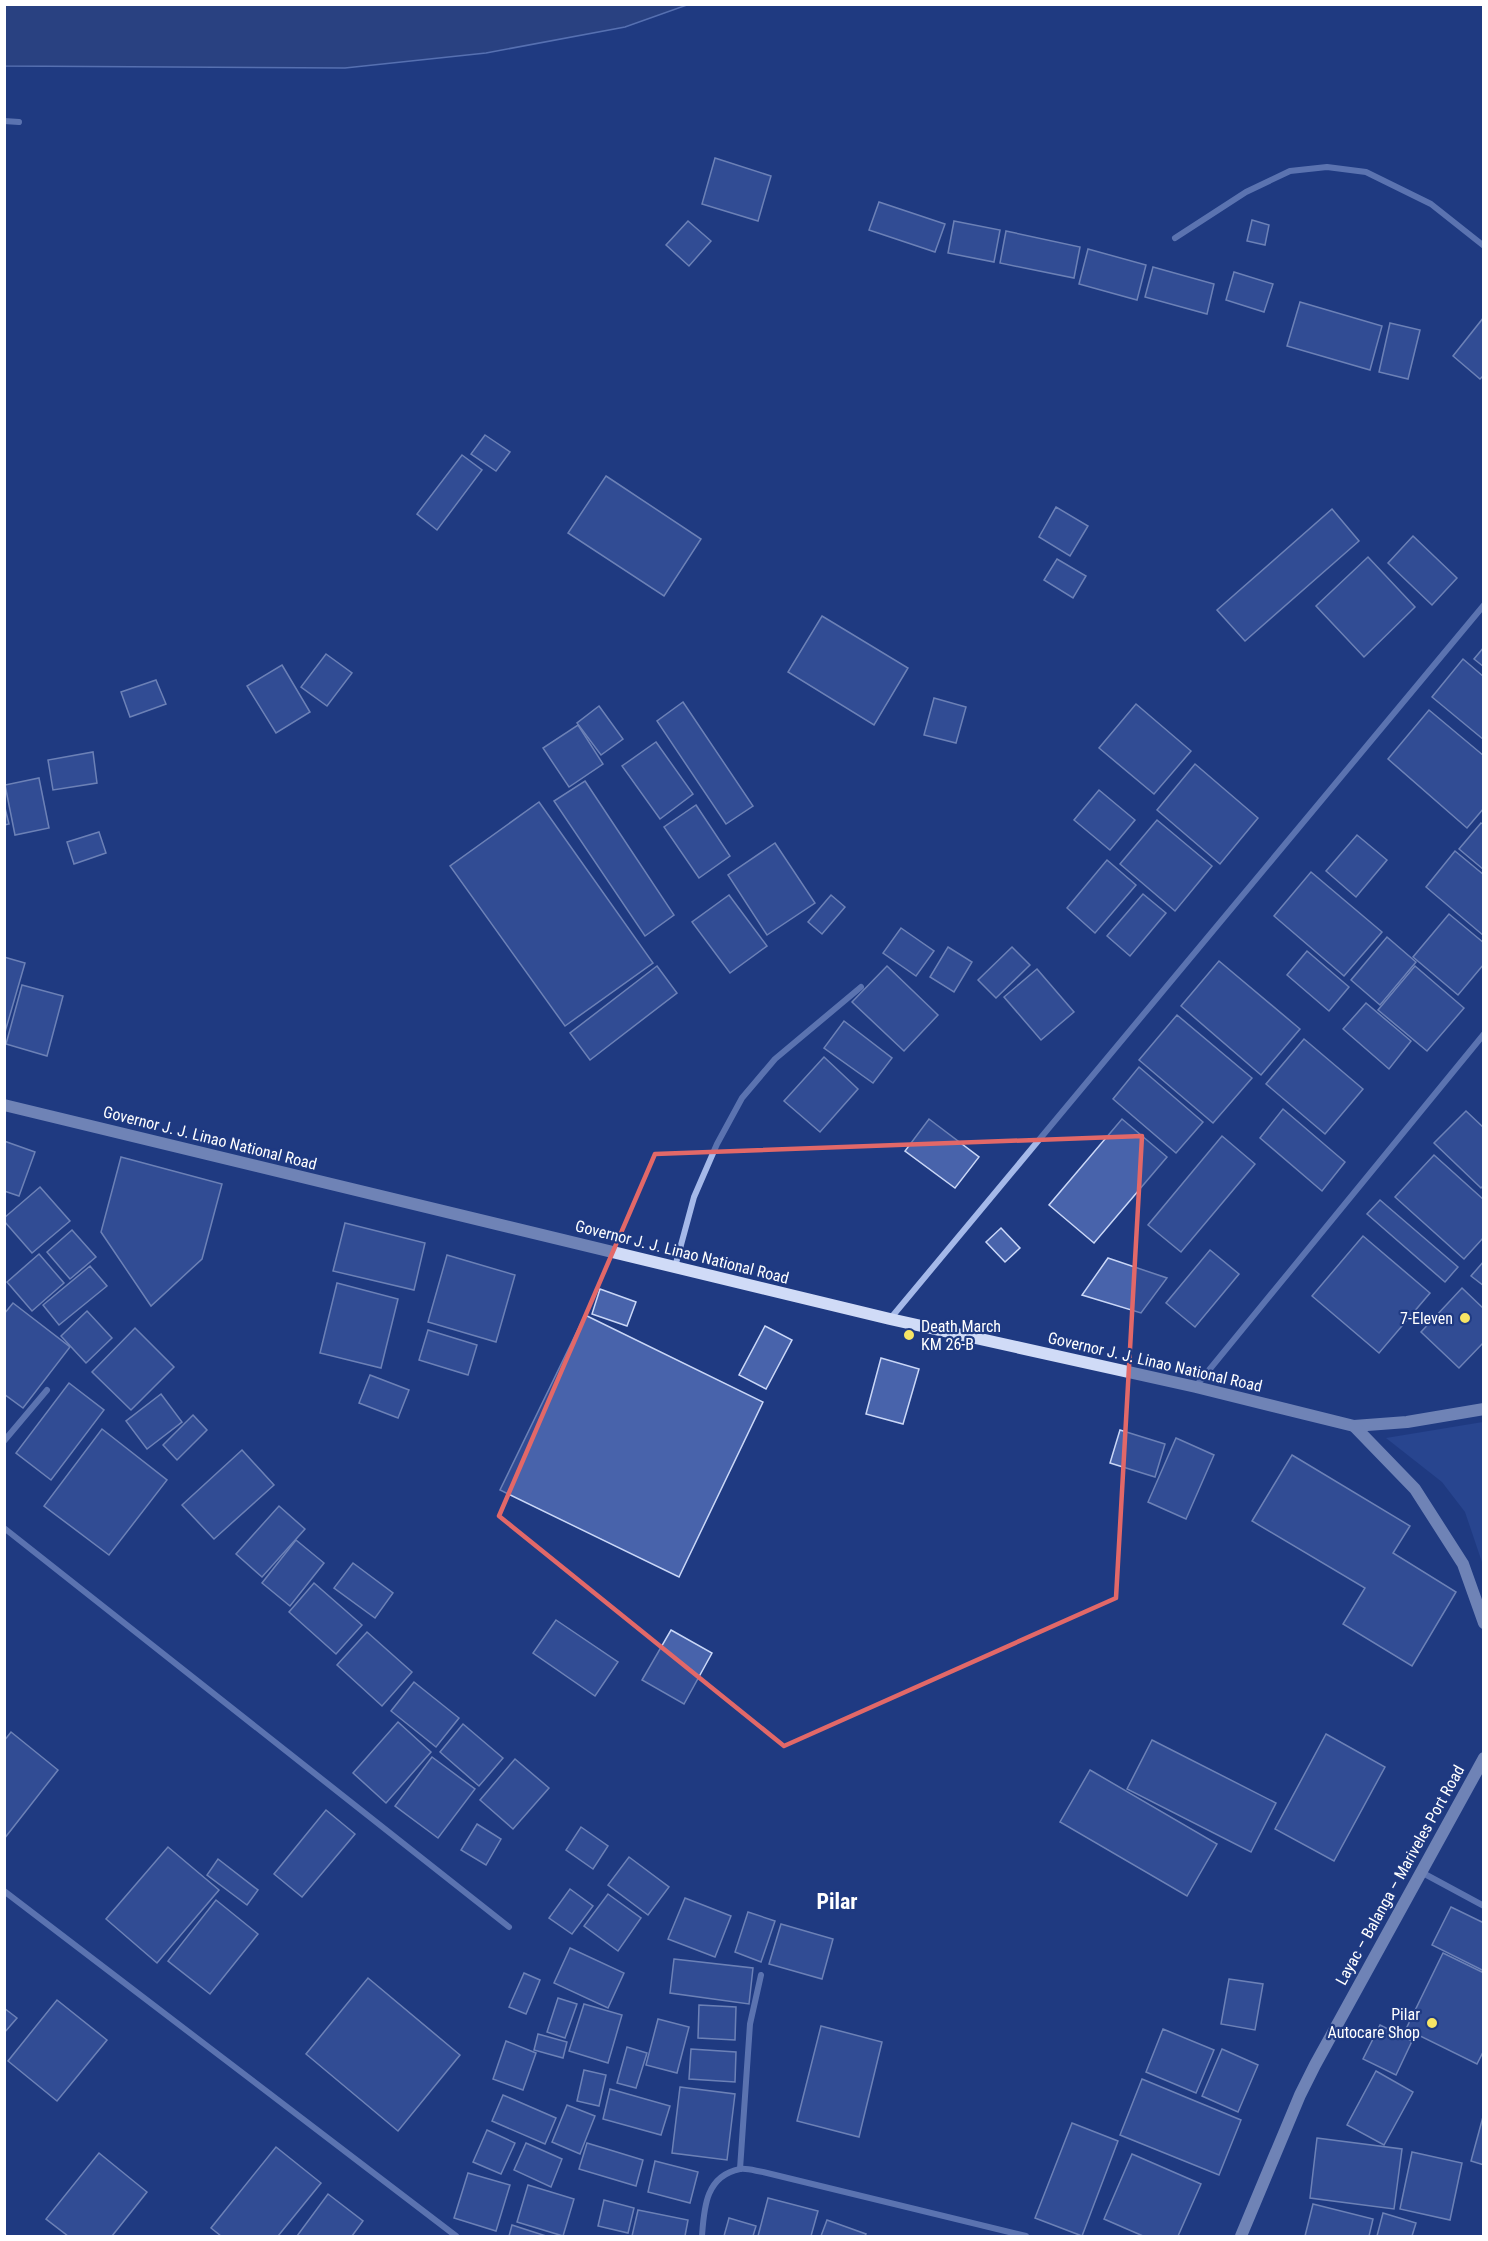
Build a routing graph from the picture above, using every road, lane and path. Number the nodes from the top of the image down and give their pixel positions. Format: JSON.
{"nodes":[{"id":1,"x":4,"y":121,"type":"edge"},
{"id":2,"x":19,"y":122,"type":"dead end"},
{"id":3,"x":1175,"y":238,"type":"dead end"},
{"id":4,"x":1484,"y":246,"type":"edge"},
{"id":5,"x":1484,"y":604,"type":"edge"},
{"id":6,"x":861,"y":987,"type":"dead end"},
{"id":7,"x":1484,"y":1034,"type":"edge"},
{"id":8,"x":4,"y":1105,"type":"edge"},
{"id":9,"x":674,"y":1267,"type":"junction"},
{"id":10,"x":890,"y":1319,"type":"junction"},
{"id":11,"x":1196,"y":1387,"type":"junction"},
{"id":12,"x":47,"y":1390,"type":"dead end"},
{"id":13,"x":1484,"y":1409,"type":"edge"},
{"id":14,"x":1354,"y":1426,"type":"junction"},
{"id":15,"x":4,"y":1442,"type":"edge"},
{"id":16,"x":4,"y":1528,"type":"edge"},
{"id":17,"x":1484,"y":1623,"type":"edge"},
{"id":18,"x":1484,"y":1758,"type":"edge"},
{"id":19,"x":1421,"y":1872,"type":"junction"},
{"id":20,"x":4,"y":1891,"type":"edge"},
{"id":21,"x":1484,"y":1905,"type":"edge"},
{"id":22,"x":509,"y":1927,"type":"dead end"},
{"id":23,"x":761,"y":1975,"type":"dead end"},
{"id":24,"x":740,"y":2169,"type":"junction"},
{"id":25,"x":456,"y":2236,"type":"edge"},
{"id":26,"x":702,"y":2236,"type":"edge"},
{"id":27,"x":1026,"y":2236,"type":"edge"},
{"id":28,"x":1241,"y":2236,"type":"edge"}],
"edges":[{"from":1,"to":2,"type":"street"},
{"from":3,"to":4,"type":"street"},
{"from":5,"to":10,"type":"street"},
{"from":6,"to":9,"type":"street"},
{"from":7,"to":11,"type":"street"},
{"from":8,"to":9,"type":"main road","name":"Governor J. J. Linao National Road"},
{"from":9,"to":10,"type":"main road","name":"Governor J. J. Linao National Road"},
{"from":10,"to":11,"type":"main road","name":"Governor J. J. Linao National Road"},
{"from":11,"to":14,"type":"main road","name":"Governor J. J. Linao National Road"},
{"from":12,"to":15,"type":"street"},
{"from":13,"to":14,"type":"main road","name":"Governor J. J. Linao National Road"},
{"from":14,"to":17,"type":"main road"},
{"from":16,"to":22,"type":"street"},
{"from":18,"to":19,"type":"main road","name":"Layac – Balanga – Mariveles Port Road"},
{"from":19,"to":21,"type":"street"},
{"from":19,"to":28,"type":"main road","name":"Layac – Balanga – Mariveles Port Road"},
{"from":20,"to":25,"type":"street"},
{"from":23,"to":24,"type":"street"},
{"from":24,"to":26,"type":"street"},
{"from":24,"to":27,"type":"street"}]}
